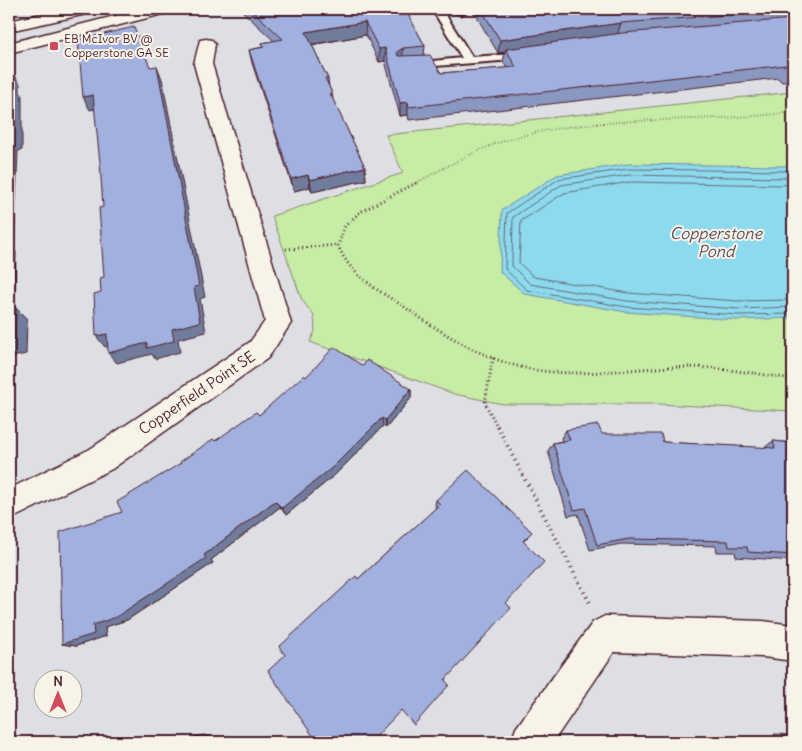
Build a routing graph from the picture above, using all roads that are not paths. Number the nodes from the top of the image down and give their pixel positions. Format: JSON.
{"nodes":[{"id":1,"x":85,"y":9,"type":"edge"},
{"id":2,"x":161,"y":9,"type":"edge"},
{"id":3,"x":437,"y":9,"type":"edge"},
{"id":4,"x":9,"y":26,"type":"edge"},
{"id":5,"x":206,"y":44,"type":"dead end"},
{"id":6,"x":9,"y":48,"type":"edge"},
{"id":7,"x":540,"y":53,"type":"edge"},
{"id":8,"x":469,"y":61,"type":"junction"},
{"id":9,"x":404,"y":66,"type":"edge"},
{"id":10,"x":9,"y":505,"type":"edge"},
{"id":11,"x":793,"y":643,"type":"edge"},
{"id":12,"x":530,"y":742,"type":"edge"}],
"edges":[{"from":1,"to":4,"type":"street"},
{"from":2,"to":6,"type":"street"},
{"from":3,"to":8,"type":"lane"},
{"from":5,"to":10,"type":"street","name":"Copperfield Point SE"},
{"from":7,"to":8,"type":"lane"},
{"from":8,"to":9,"type":"lane"},
{"from":11,"to":12,"type":"street"}]}
